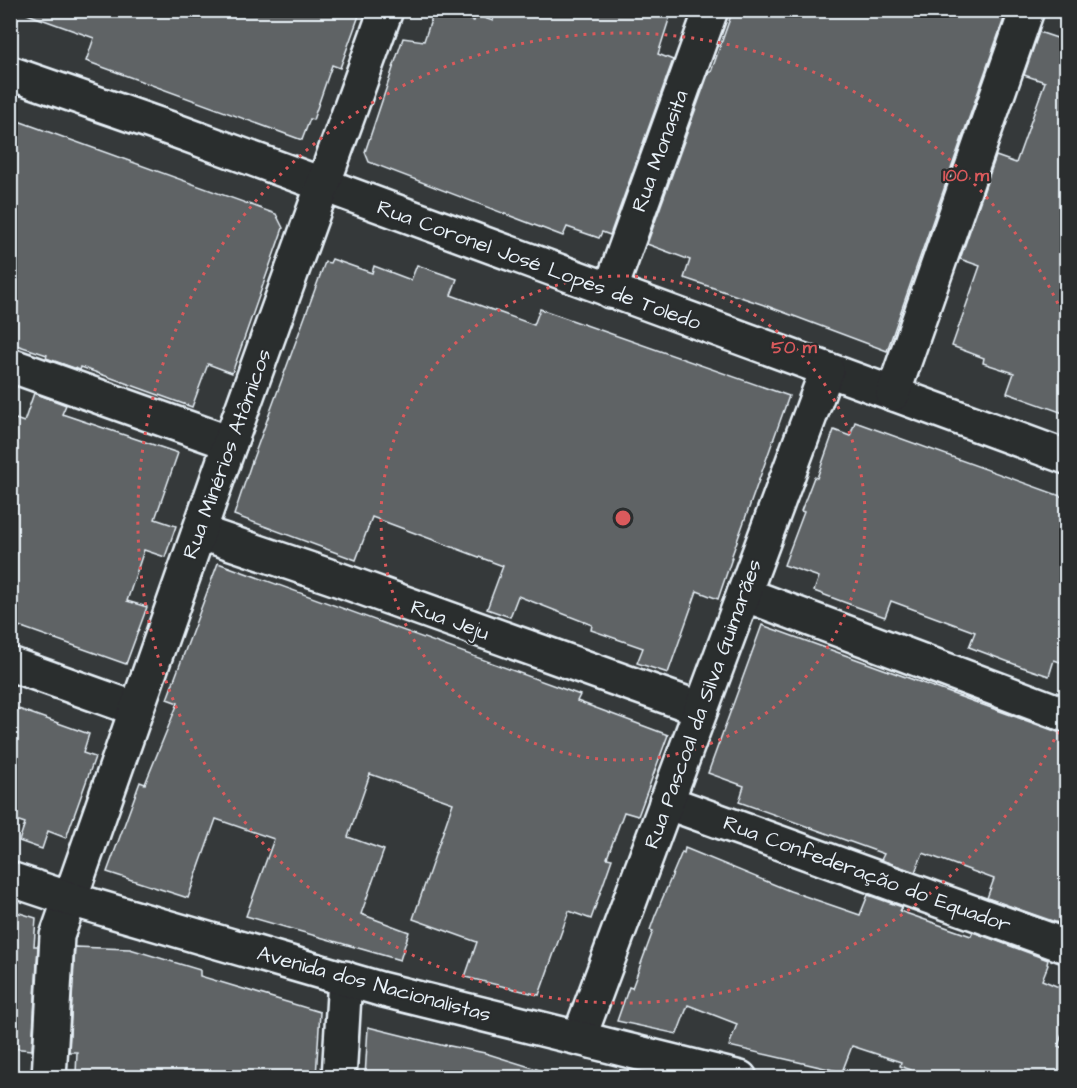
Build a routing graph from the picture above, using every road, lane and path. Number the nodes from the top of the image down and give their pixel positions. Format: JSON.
{"nodes":[{"id":1,"x":386,"y":10,"type":"edge"},
{"id":2,"x":711,"y":10,"type":"edge"},
{"id":3,"x":1027,"y":10,"type":"edge"},
{"id":4,"x":10,"y":73,"type":"edge"},
{"id":5,"x":324,"y":185,"type":"junction"},
{"id":6,"x":610,"y":291,"type":"junction"},
{"id":7,"x":10,"y":365,"type":"edge"},
{"id":8,"x":826,"y":370,"type":"junction"},
{"id":9,"x":893,"y":394,"type":"junction"},
{"id":10,"x":230,"y":444,"type":"junction"},
{"id":11,"x":1066,"y":457,"type":"edge"},
{"id":12,"x":199,"y":532,"type":"junction"},
{"id":13,"x":744,"y":594,"type":"junction"},
{"id":14,"x":10,"y":664,"type":"edge"},
{"id":15,"x":136,"y":709,"type":"junction"},
{"id":16,"x":701,"y":709,"type":"junction"},
{"id":17,"x":1066,"y":715,"type":"edge"},
{"id":18,"x":666,"y":802,"type":"junction"},
{"id":19,"x":10,"y":879,"type":"edge"},
{"id":20,"x":70,"y":899,"type":"junction"},
{"id":21,"x":1066,"y":946,"type":"edge"},
{"id":22,"x":345,"y":978,"type":"junction"},
{"id":23,"x":579,"y":1038,"type":"junction"},
{"id":24,"x":49,"y":1077,"type":"edge"},
{"id":25,"x":339,"y":1077,"type":"edge"},
{"id":26,"x":740,"y":1077,"type":"edge"}],
"edges":[{"from":1,"to":5,"type":"street","name":"Rua Minérios Atômicos"},
{"from":2,"to":6,"type":"street","name":"Rua Monasita"},
{"from":3,"to":9,"type":"street"},
{"from":4,"to":5,"type":"street","name":"Rua Coronel José Lopes de Toledo"},
{"from":5,"to":6,"type":"street","name":"Rua Coronel José Lopes de Toledo"},
{"from":5,"to":10,"type":"street","name":"Rua Minérios Atômicos"},
{"from":6,"to":8,"type":"street","name":"Rua Coronel José Lopes de Toledo"},
{"from":7,"to":10,"type":"street"},
{"from":8,"to":9,"type":"street","name":"Rua Coronel José Lopes de Toledo"},
{"from":8,"to":13,"type":"street","name":"Rua Pascoal da Silva Guimarães"},
{"from":9,"to":11,"type":"street","name":"Rua Coronel José Lopes de Toledo"},
{"from":10,"to":12,"type":"street","name":"Rua Minérios Atômicos"},
{"from":12,"to":15,"type":"street","name":"Rua Minérios Atômicos"},
{"from":12,"to":16,"type":"street","name":"Rua Jeju"},
{"from":13,"to":16,"type":"street","name":"Rua Pascoal da Silva Guimarães"},
{"from":13,"to":17,"type":"street"},
{"from":14,"to":15,"type":"street"},
{"from":15,"to":20,"type":"street","name":"Rua Minérios Atômicos"},
{"from":16,"to":18,"type":"street","name":"Rua Pascoal da Silva Guimarães"},
{"from":18,"to":21,"type":"street","name":"Rua Confederação do Equador"},
{"from":18,"to":23,"type":"street","name":"Rua Pascoal da Silva Guimarães"},
{"from":19,"to":20,"type":"street","name":"Avenida dos Nacionalistas"},
{"from":20,"to":22,"type":"street","name":"Avenida dos Nacionalistas"},
{"from":20,"to":24,"type":"street","name":"Rua Minérios Atômicos"},
{"from":22,"to":23,"type":"street","name":"Avenida dos Nacionalistas"},
{"from":22,"to":25,"type":"street"},
{"from":23,"to":26,"type":"street","name":"Avenida dos Nacionalistas"}]}
